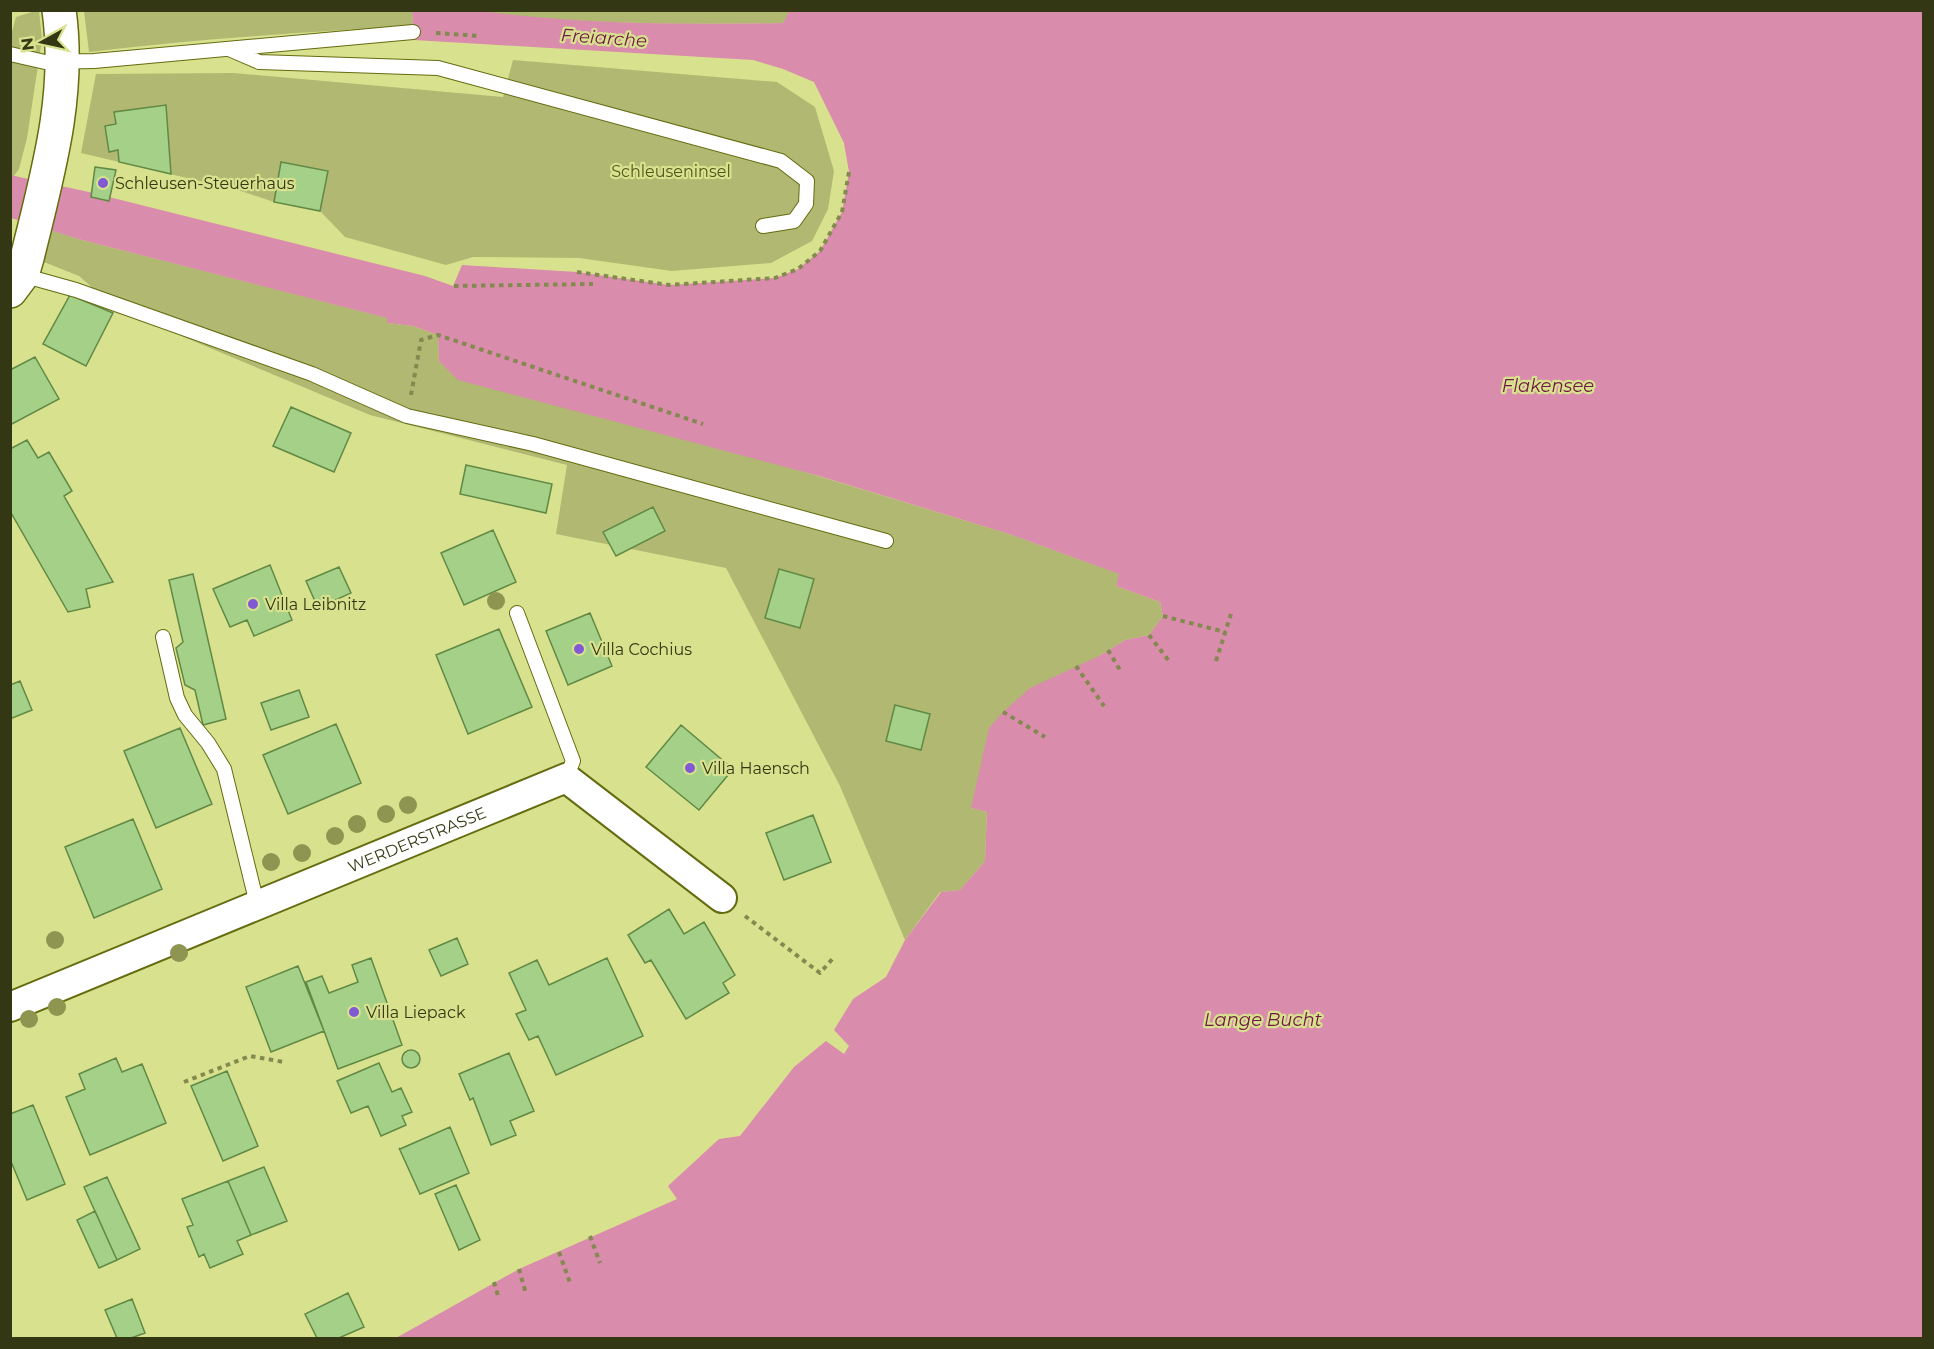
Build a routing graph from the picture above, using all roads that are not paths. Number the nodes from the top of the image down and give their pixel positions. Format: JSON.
{"nodes":[{"id":1,"x":59,"y":13,"type":"edge"},
{"id":2,"x":413,"y":32,"type":"road end"},
{"id":3,"x":230,"y":49,"type":"junction"},
{"id":4,"x":10,"y":54,"type":"edge"},
{"id":5,"x":61,"y":61,"type":"junction"},
{"id":6,"x":763,"y":226,"type":"dead end"},
{"id":7,"x":16,"y":283,"type":"edge"},
{"id":8,"x":886,"y":541,"type":"dead end"},
{"id":9,"x":517,"y":613,"type":"dead end"},
{"id":10,"x":163,"y":637,"type":"dead end"},
{"id":11,"x":566,"y":778,"type":"junction"},
{"id":12,"x":722,"y":898,"type":"road end"},
{"id":13,"x":257,"y":904,"type":"junction"},
{"id":14,"x":10,"y":1007,"type":"edge"}],
"edges":[{"from":1,"to":5,"type":"street"},
{"from":2,"to":3,"type":"lane"},
{"from":3,"to":5,"type":"lane"},
{"from":3,"to":6,"type":"lane"},
{"from":4,"to":5,"type":"lane"},
{"from":5,"to":7,"type":"street"},
{"from":7,"to":8,"type":"lane"},
{"from":9,"to":11,"type":"lane"},
{"from":10,"to":13,"type":"lane"},
{"from":11,"to":12,"type":"street"},
{"from":11,"to":13,"type":"street","name":"WERDERSTRASSE"},
{"from":13,"to":14,"type":"street","name":"WERDERSTRASSE"}]}
